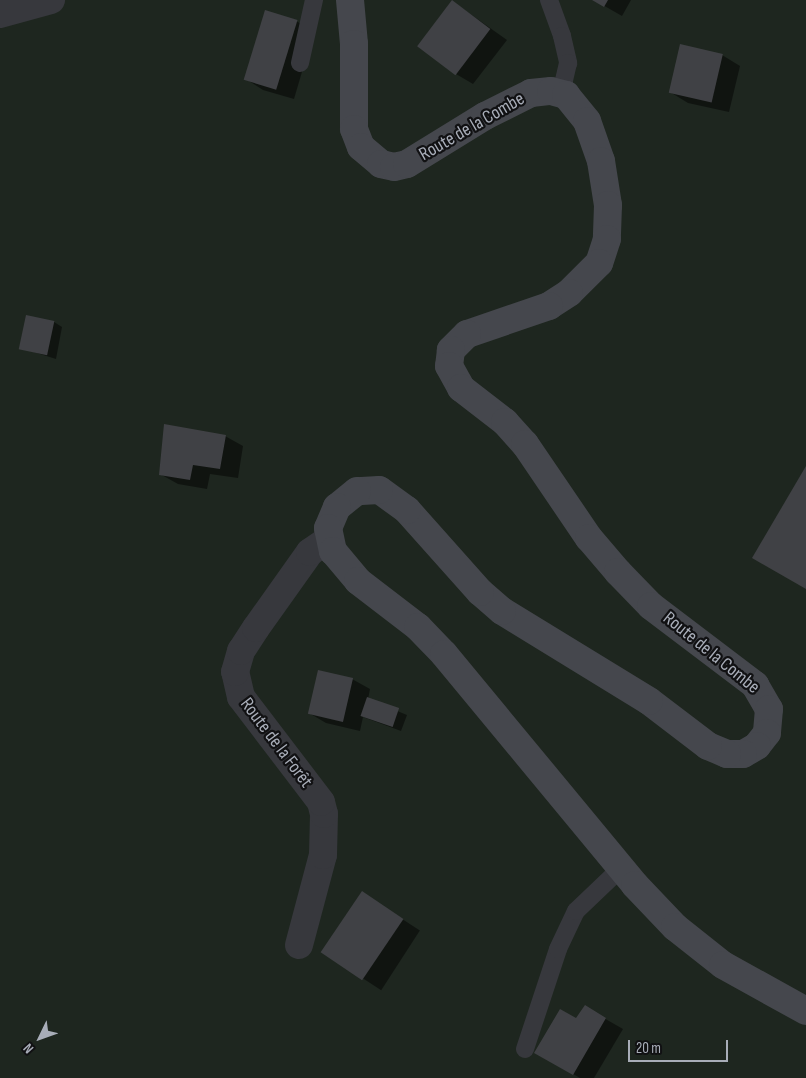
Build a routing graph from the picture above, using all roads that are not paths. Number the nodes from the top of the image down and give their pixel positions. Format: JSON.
{"nodes":[{"id":1,"x":52,"y":0,"type":"edge"},
{"id":2,"x":314,"y":0,"type":"edge"},
{"id":3,"x":350,"y":0,"type":"edge"},
{"id":4,"x":549,"y":0,"type":"edge"},
{"id":5,"x":0,"y":14,"type":"edge"},
{"id":6,"x":300,"y":63,"type":"dead end"},
{"id":7,"x":561,"y":93,"type":"junction"},
{"id":8,"x":329,"y":538,"type":"junction"},
{"id":9,"x":621,"y":868,"type":"junction"},
{"id":10,"x":299,"y":945,"type":"dead end"},
{"id":11,"x":806,"y":1011,"type":"edge"},
{"id":12,"x":525,"y":1049,"type":"dead end"}],
"edges":[{"from":1,"to":5,"type":"street"},
{"from":2,"to":6,"type":"lane"},
{"from":3,"to":7,"type":"street","name":"Route de la Combe"},
{"from":4,"to":7,"type":"lane"},
{"from":7,"to":8,"type":"street","name":"Route de la Combe"},
{"from":8,"to":9,"type":"street"},
{"from":8,"to":10,"type":"street","name":"Route de la Forêt"},
{"from":9,"to":11,"type":"street"},
{"from":9,"to":12,"type":"lane"}]}
